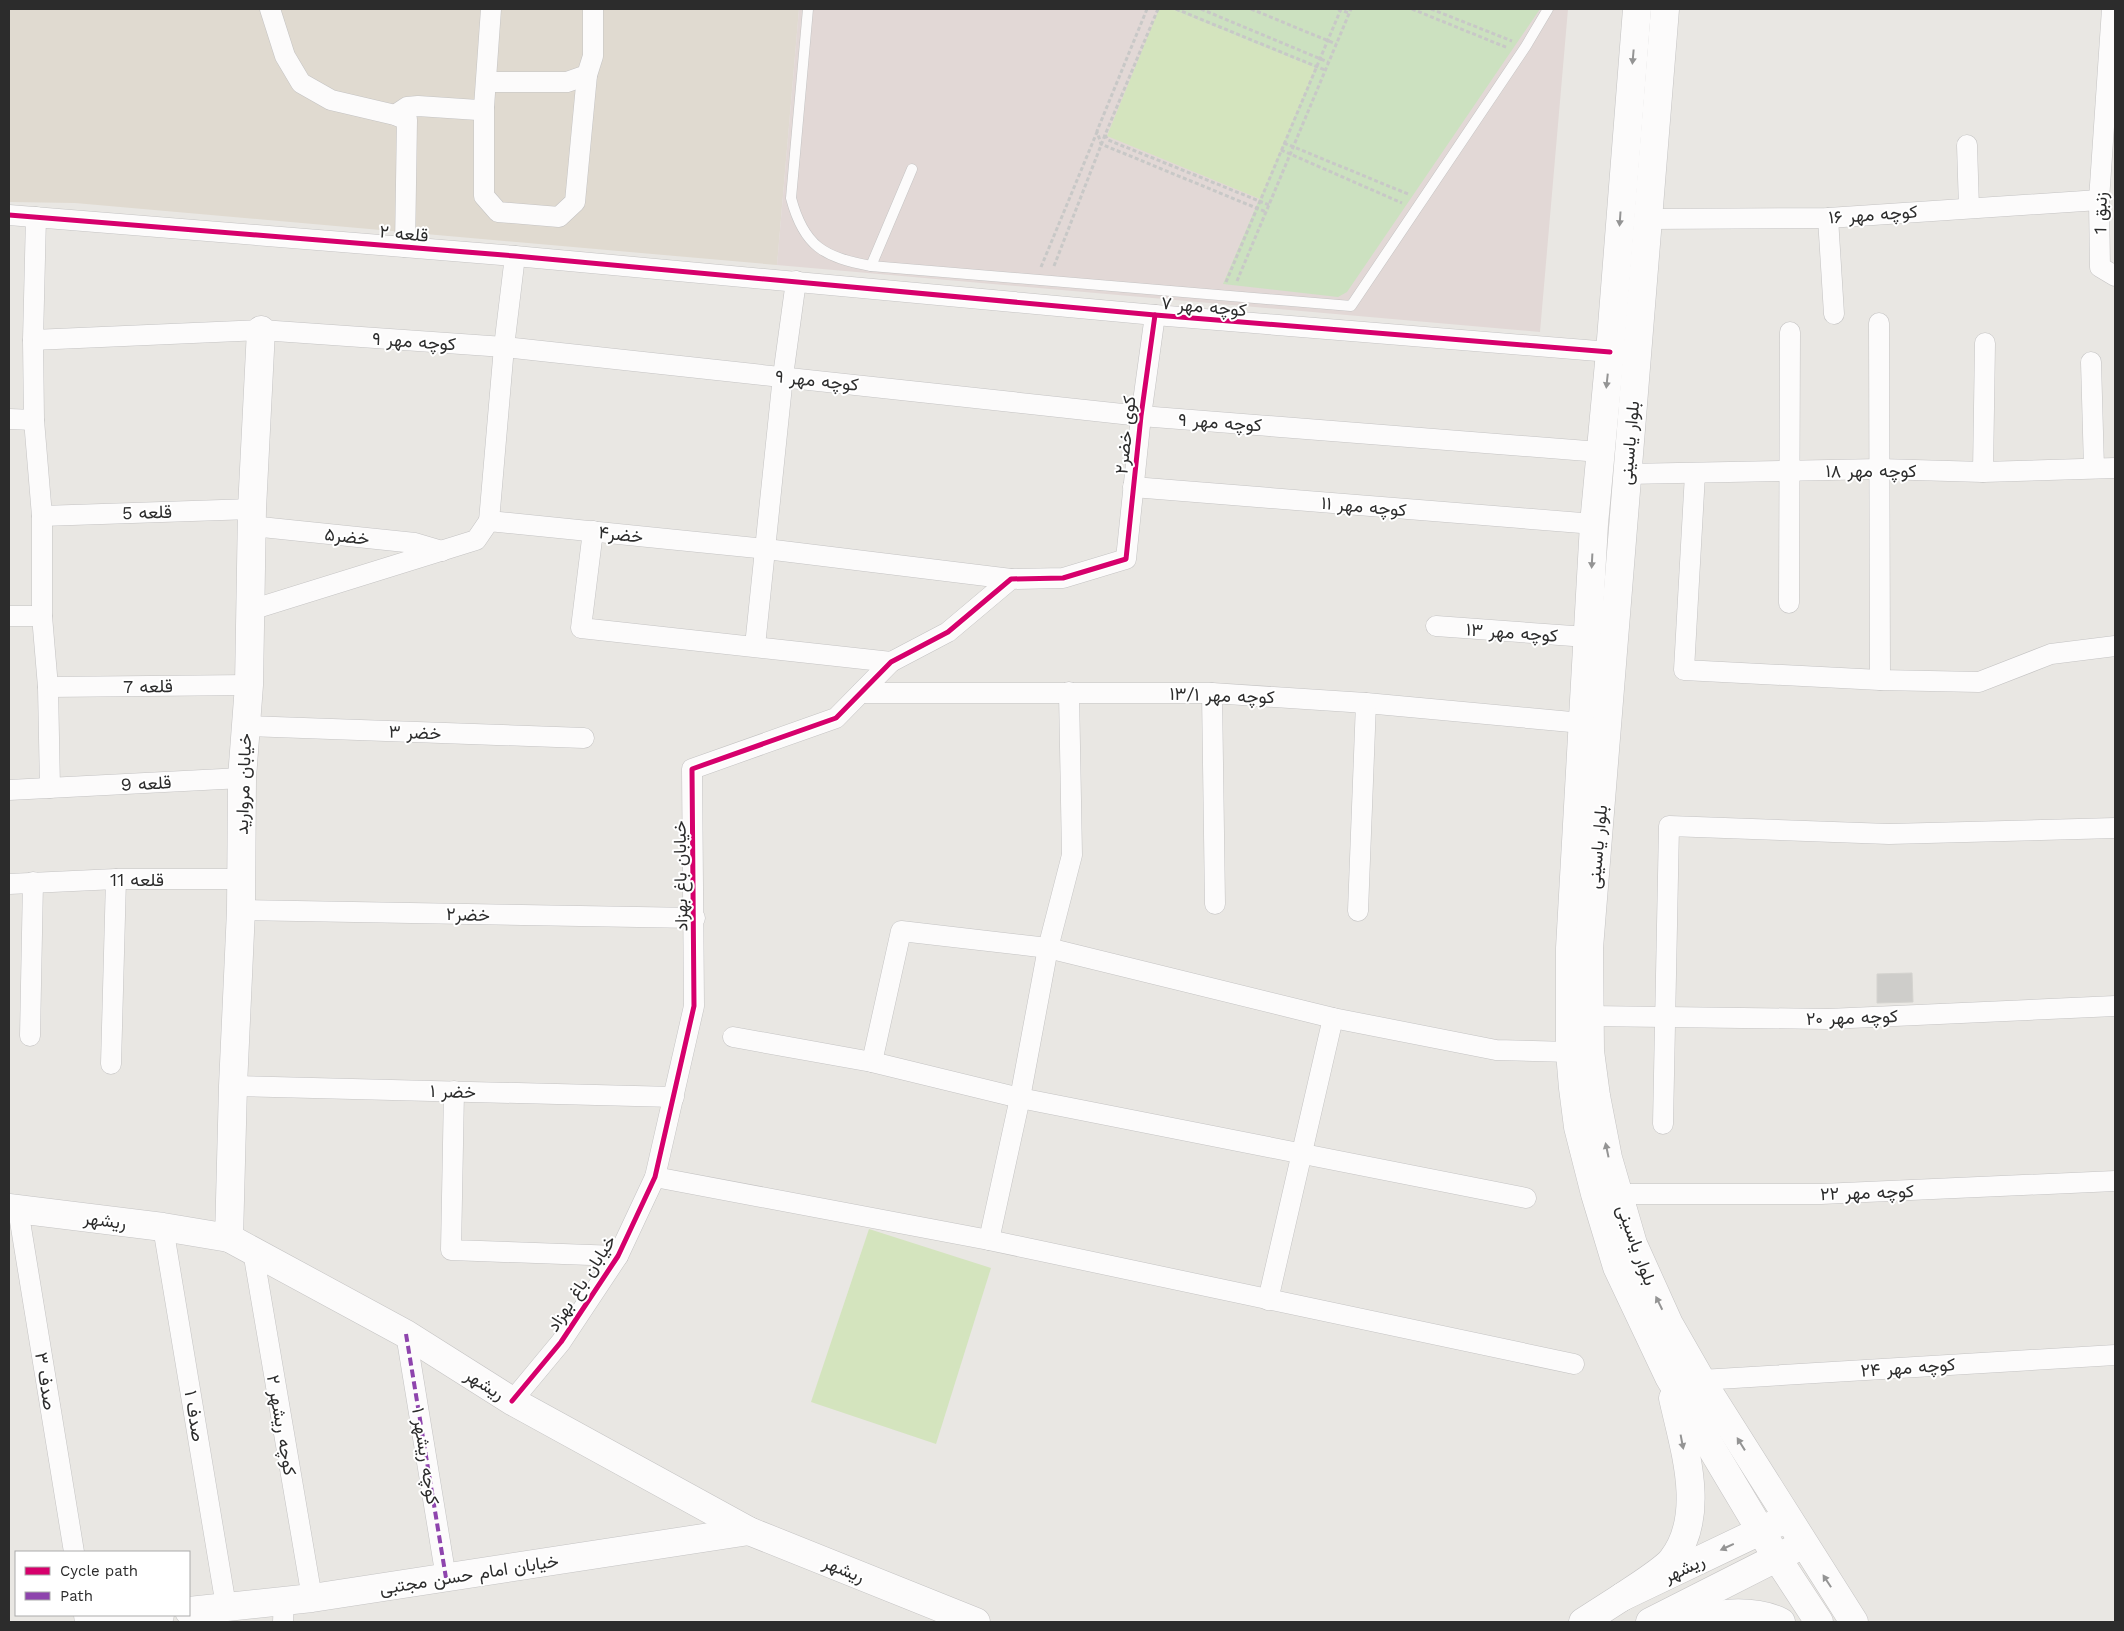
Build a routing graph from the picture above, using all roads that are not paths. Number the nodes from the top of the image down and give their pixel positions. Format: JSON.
{"nodes":[{"id":1,"x":270,"y":9,"type":"edge"},
{"id":2,"x":491,"y":9,"type":"edge"},
{"id":3,"x":593,"y":9,"type":"edge"},
{"id":4,"x":808,"y":9,"type":"edge"},
{"id":5,"x":1548,"y":9,"type":"edge"},
{"id":6,"x":1637,"y":9,"type":"edge"},
{"id":7,"x":1665,"y":9,"type":"edge"},
{"id":8,"x":2112,"y":9,"type":"edge"},
{"id":9,"x":587,"y":75,"type":"junction"},
{"id":10,"x":487,"y":82,"type":"junction"},
{"id":11,"x":1644,"y":87,"type":"junction"},
{"id":12,"x":484,"y":107,"type":"junction"},
{"id":13,"x":395,"y":115,"type":"junction"},
{"id":14,"x":1967,"y":144,"type":"dead end"},
{"id":15,"x":2109,"y":149,"type":"edge"},
{"id":16,"x":912,"y":170,"type":"dead end"},
{"id":17,"x":2099,"y":200,"type":"junction"},
{"id":18,"x":1969,"y":208,"type":"junction"},
{"id":19,"x":9,"y":215,"type":"edge"},
{"id":20,"x":36,"y":217,"type":"junction"},
{"id":21,"x":1828,"y":218,"type":"junction"},
{"id":22,"x":1647,"y":220,"type":"junction"},
{"id":23,"x":405,"y":247,"type":"junction"},
{"id":24,"x":515,"y":256,"type":"junction"},
{"id":25,"x":871,"y":266,"type":"junction"},
{"id":26,"x":2108,"y":272,"type":"edge"},
{"id":27,"x":796,"y":281,"type":"junction"},
{"id":28,"x":1834,"y":314,"type":"dead end"},
{"id":29,"x":1155,"y":315,"type":"junction"},
{"id":30,"x":1879,"y":323,"type":"dead end"},
{"id":31,"x":261,"y":330,"type":"junction"},
{"id":32,"x":1790,"y":332,"type":"dead end"},
{"id":33,"x":33,"y":340,"type":"junction"},
{"id":34,"x":1984,"y":344,"type":"dead end"},
{"id":35,"x":504,"y":347,"type":"junction"},
{"id":36,"x":1610,"y":352,"type":"junction"},
{"id":37,"x":2091,"y":362,"type":"dead end"},
{"id":38,"x":783,"y":376,"type":"junction"},
{"id":39,"x":1141,"y":416,"type":"junction"},
{"id":40,"x":9,"y":419,"type":"edge"},
{"id":41,"x":34,"y":420,"type":"junction"},
{"id":42,"x":1600,"y":452,"type":"junction"},
{"id":43,"x":2094,"y":468,"type":"junction"},
{"id":44,"x":2115,"y":468,"type":"edge"},
{"id":45,"x":1880,"y":469,"type":"junction"},
{"id":46,"x":1789,"y":472,"type":"junction"},
{"id":47,"x":1983,"y":472,"type":"junction"},
{"id":48,"x":1627,"y":474,"type":"junction"},
{"id":49,"x":1695,"y":474,"type":"junction"},
{"id":50,"x":1133,"y":487,"type":"junction"},
{"id":51,"x":42,"y":516,"type":"junction"},
{"id":52,"x":252,"y":518,"type":"junction"},
{"id":53,"x":488,"y":520,"type":"junction"},
{"id":54,"x":1594,"y":524,"type":"junction"},
{"id":55,"x":593,"y":531,"type":"junction"},
{"id":56,"x":766,"y":548,"type":"junction"},
{"id":57,"x":442,"y":551,"type":"junction"},
{"id":58,"x":1012,"y":579,"type":"junction"},
{"id":59,"x":1789,"y":603,"type":"dead end"},
{"id":60,"x":251,"y":610,"type":"junction"},
{"id":61,"x":9,"y":616,"type":"edge"},
{"id":62,"x":42,"y":616,"type":"junction"},
{"id":63,"x":1436,"y":626,"type":"dead end"},
{"id":64,"x":1588,"y":637,"type":"junction"},
{"id":65,"x":756,"y":646,"type":"junction"},
{"id":66,"x":2115,"y":646,"type":"edge"},
{"id":67,"x":891,"y":662,"type":"junction"},
{"id":68,"x":1880,"y":680,"type":"junction"},
{"id":69,"x":249,"y":685,"type":"junction"},
{"id":70,"x":48,"y":687,"type":"junction"},
{"id":71,"x":1069,"y":692,"type":"junction"},
{"id":72,"x":861,"y":693,"type":"junction"},
{"id":73,"x":1212,"y":693,"type":"junction"},
{"id":74,"x":1366,"y":703,"type":"junction"},
{"id":75,"x":1582,"y":723,"type":"junction"},
{"id":76,"x":245,"y":726,"type":"junction"},
{"id":77,"x":584,"y":738,"type":"dead end"},
{"id":78,"x":242,"y":778,"type":"junction"},
{"id":79,"x":50,"y":788,"type":"junction"},
{"id":80,"x":9,"y":790,"type":"edge"},
{"id":81,"x":2115,"y":828,"type":"edge"},
{"id":82,"x":116,"y":879,"type":"junction"},
{"id":83,"x":241,"y":880,"type":"junction"},
{"id":84,"x":33,"y":882,"type":"junction"},
{"id":85,"x":9,"y":884,"type":"edge"},
{"id":86,"x":1215,"y":904,"type":"dead end"},
{"id":87,"x":241,"y":910,"type":"junction"},
{"id":88,"x":1358,"y":911,"type":"dead end"},
{"id":89,"x":695,"y":918,"type":"junction"},
{"id":90,"x":1048,"y":948,"type":"junction"},
{"id":91,"x":2115,"y":1006,"type":"edge"},
{"id":92,"x":1589,"y":1016,"type":"junction"},
{"id":93,"x":1664,"y":1016,"type":"junction"},
{"id":94,"x":1333,"y":1018,"type":"junction"},
{"id":95,"x":30,"y":1036,"type":"dead end"},
{"id":96,"x":733,"y":1037,"type":"dead end"},
{"id":97,"x":1570,"y":1052,"type":"junction"},
{"id":98,"x":872,"y":1062,"type":"junction"},
{"id":99,"x":110,"y":1064,"type":"dead end"},
{"id":100,"x":233,"y":1086,"type":"junction"},
{"id":101,"x":454,"y":1091,"type":"junction"},
{"id":102,"x":674,"y":1097,"type":"junction"},
{"id":103,"x":1020,"y":1098,"type":"junction"},
{"id":104,"x":1663,"y":1124,"type":"dead end"},
{"id":105,"x":1303,"y":1152,"type":"junction"},
{"id":106,"x":655,"y":1177,"type":"junction"},
{"id":107,"x":2115,"y":1181,"type":"edge"},
{"id":108,"x":1618,"y":1194,"type":"junction"},
{"id":109,"x":1526,"y":1198,"type":"dead end"},
{"id":110,"x":13,"y":1208,"type":"edge"},
{"id":111,"x":163,"y":1227,"type":"junction"},
{"id":112,"x":229,"y":1238,"type":"junction"},
{"id":113,"x":989,"y":1240,"type":"junction"},
{"id":114,"x":253,"y":1251,"type":"junction"},
{"id":115,"x":618,"y":1256,"type":"junction"},
{"id":116,"x":1268,"y":1300,"type":"junction"},
{"id":117,"x":406,"y":1334,"type":"junction"},
{"id":118,"x":2115,"y":1354,"type":"edge"},
{"id":119,"x":1574,"y":1364,"type":"dead end"},
{"id":120,"x":1669,"y":1377,"type":"junction"},
{"id":121,"x":1700,"y":1380,"type":"junction"},
{"id":122,"x":512,"y":1401,"type":"junction"},
{"id":123,"x":1787,"y":1517,"type":"junction"},
{"id":124,"x":749,"y":1531,"type":"junction"},
{"id":125,"x":1761,"y":1531,"type":"junction"},
{"id":126,"x":1803,"y":1544,"type":"junction"},
{"id":127,"x":74,"y":1551,"type":"edge"},
{"id":128,"x":1777,"y":1558,"type":"junction"},
{"id":129,"x":446,"y":1578,"type":"junction"},
{"id":130,"x":1622,"y":1597,"type":"junction"},
{"id":131,"x":312,"y":1598,"type":"junction"},
{"id":132,"x":284,"y":1611,"type":"edge"},
{"id":133,"x":210,"y":1612,"type":"edge"},
{"id":134,"x":153,"y":1616,"type":"edge"},
{"id":135,"x":109,"y":1622,"type":"edge"},
{"id":136,"x":976,"y":1622,"type":"edge"},
{"id":137,"x":1583,"y":1622,"type":"edge"},
{"id":138,"x":1650,"y":1622,"type":"edge"},
{"id":139,"x":1673,"y":1622,"type":"edge"},
{"id":140,"x":1781,"y":1622,"type":"edge"},
{"id":141,"x":1819,"y":1622,"type":"edge"},
{"id":142,"x":1854,"y":1622,"type":"edge"}],
"edges":[{"from":1,"to":13,"type":"street"},
{"from":2,"to":10,"type":"street"},
{"from":3,"to":9,"type":"street"},
{"from":4,"to":25,"type":"lane"},
{"from":5,"to":25,"type":"lane"},
{"from":6,"to":11,"type":"main road","name":"بلوار یاسینی","one_way":true},
{"from":7,"to":11,"type":"main road","name":"بلوار یاسینی"},
{"from":8,"to":15,"type":"street","name":"زنبق 1"},
{"from":9,"to":10,"type":"street"},
{"from":9,"to":12,"type":"street"},
{"from":10,"to":12,"type":"street"},
{"from":11,"to":22,"type":"main road","name":"بلوار یاسینی"},
{"from":11,"to":36,"type":"main road","name":"بلوار یاسینی","one_way":true},
{"from":12,"to":13,"type":"street"},
{"from":13,"to":23,"type":"street"},
{"from":14,"to":18,"type":"street"},
{"from":15,"to":17,"type":"street","name":"زنبق 1"},
{"from":16,"to":25,"type":"lane"},
{"from":17,"to":18,"type":"street","name":"کوچه مهر ۱۶"},
{"from":17,"to":26,"type":"street","name":"زنبق 1"},
{"from":18,"to":21,"type":"street","name":"کوچه مهر ۱۶"},
{"from":19,"to":20,"type":"street","name":"قلعه ۲"},
{"from":20,"to":23,"type":"street","name":"قلعه ۲"},
{"from":20,"to":33,"type":"street"},
{"from":21,"to":22,"type":"street","name":"کوچه مهر ۱۶"},
{"from":21,"to":28,"type":"street"},
{"from":22,"to":48,"type":"main road","name":"بلوار یاسینی"},
{"from":23,"to":24,"type":"street","name":"قلعه ۲"},
{"from":24,"to":27,"type":"street","name":"قلعه ۲"},
{"from":24,"to":35,"type":"street"},
{"from":27,"to":29,"type":"street","name":"کوچه مهر ۷"},
{"from":27,"to":38,"type":"street"},
{"from":29,"to":36,"type":"street","name":"کوچه مهر ۷"},
{"from":29,"to":39,"type":"street","name":"کوی خضر۲"},
{"from":30,"to":45,"type":"street"},
{"from":31,"to":33,"type":"street","name":"کوچه مهر ۹"},
{"from":31,"to":35,"type":"street","name":"کوچه مهر ۹"},
{"from":31,"to":52,"type":"main road","name":"خیابان مروارید"},
{"from":32,"to":46,"type":"street"},
{"from":33,"to":41,"type":"street"},
{"from":34,"to":47,"type":"street"},
{"from":35,"to":38,"type":"street","name":"کوچه مهر ۹"},
{"from":35,"to":53,"type":"street"},
{"from":36,"to":42,"type":"main road","name":"بلوار یاسینی","one_way":true},
{"from":37,"to":43,"type":"street"},
{"from":38,"to":39,"type":"street","name":"کوچه مهر ۹"},
{"from":38,"to":56,"type":"street"},
{"from":39,"to":42,"type":"street","name":"کوچه مهر ۹"},
{"from":39,"to":50,"type":"street","name":"کوی خضر۲"},
{"from":40,"to":41,"type":"street"},
{"from":41,"to":51,"type":"street"},
{"from":42,"to":54,"type":"main road","name":"بلوار یاسینی"},
{"from":43,"to":44,"type":"street","name":"کوچه مهر ۱۸"},
{"from":43,"to":47,"type":"street","name":"کوچه مهر ۱۸"},
{"from":45,"to":46,"type":"street","name":"کوچه مهر ۱۸"},
{"from":45,"to":47,"type":"street","name":"کوچه مهر ۱۸"},
{"from":45,"to":68,"type":"street"},
{"from":46,"to":49,"type":"street","name":"کوچه مهر ۱۸"},
{"from":46,"to":59,"type":"street"},
{"from":48,"to":49,"type":"street","name":"کوچه مهر ۱۸"},
{"from":48,"to":92,"type":"main road","name":"بلوار یاسینی"},
{"from":49,"to":68,"type":"street"},
{"from":50,"to":54,"type":"street","name":"کوچه مهر ۱۱"},
{"from":50,"to":58,"type":"street","name":"کوی خضر۲"},
{"from":51,"to":52,"type":"street","name":"قلعه 5"},
{"from":51,"to":62,"type":"street"},
{"from":52,"to":57,"type":"street","name":"خضر۵"},
{"from":52,"to":60,"type":"main road","name":"خیابان مروارید"},
{"from":53,"to":55,"type":"street","name":"خضر۴"},
{"from":53,"to":57,"type":"street"},
{"from":54,"to":64,"type":"main road","name":"بلوار یاسینی","one_way":true},
{"from":55,"to":56,"type":"street","name":"خضر۴"},
{"from":55,"to":65,"type":"street"},
{"from":56,"to":58,"type":"street","name":"خضر۴"},
{"from":56,"to":65,"type":"street"},
{"from":57,"to":60,"type":"street"},
{"from":58,"to":67,"type":"street","name":"خیابان باغ بهزاد"},
{"from":60,"to":69,"type":"main road","name":"خیابان مروارید"},
{"from":61,"to":62,"type":"street"},
{"from":62,"to":70,"type":"street"},
{"from":63,"to":64,"type":"street","name":"کوچه مهر ۱۳"},
{"from":64,"to":75,"type":"main road","name":"بلوار یاسینی"},
{"from":65,"to":67,"type":"street"},
{"from":66,"to":68,"type":"street"},
{"from":67,"to":72,"type":"street","name":"خیابان باغ بهزاد"},
{"from":69,"to":70,"type":"street","name":"قلعه 7"},
{"from":69,"to":76,"type":"main road","name":"خیابان مروارید"},
{"from":70,"to":79,"type":"street"},
{"from":71,"to":72,"type":"street","name":"کوچه مهر ۱۳/۱"},
{"from":71,"to":73,"type":"street","name":"کوچه مهر ۱۳/۱"},
{"from":71,"to":90,"type":"street"},
{"from":72,"to":89,"type":"street","name":"خیابان باغ بهزاد"},
{"from":73,"to":74,"type":"street","name":"کوچه مهر ۱۳/۱"},
{"from":73,"to":86,"type":"street"},
{"from":74,"to":75,"type":"street","name":"کوچه مهر ۱۳/۱"},
{"from":74,"to":88,"type":"street"},
{"from":75,"to":97,"type":"main road","name":"بلوار یاسینی"},
{"from":76,"to":77,"type":"street","name":"خضر ۳"},
{"from":76,"to":78,"type":"main road","name":"خیابان مروارید"},
{"from":78,"to":79,"type":"street","name":"قلعه 9"},
{"from":78,"to":83,"type":"main road","name":"خیابان مروارید"},
{"from":79,"to":80,"type":"street","name":"قلعه 9"},
{"from":81,"to":93,"type":"street"},
{"from":82,"to":83,"type":"street","name":"قلعه 11"},
{"from":82,"to":84,"type":"street","name":"قلعه 11"},
{"from":82,"to":99,"type":"street"},
{"from":83,"to":87,"type":"main road","name":"خیابان مروارید"},
{"from":84,"to":85,"type":"street","name":"قلعه 11"},
{"from":84,"to":95,"type":"street"},
{"from":87,"to":89,"type":"street","name":"خضر۲"},
{"from":87,"to":100,"type":"main road","name":"خیابان مروارید"},
{"from":89,"to":102,"type":"street","name":"خیابان باغ بهزاد"},
{"from":90,"to":94,"type":"street"},
{"from":90,"to":98,"type":"street"},
{"from":90,"to":103,"type":"street"},
{"from":91,"to":93,"type":"street","name":"کوچه مهر ۲۰"},
{"from":92,"to":93,"type":"street","name":"کوچه مهر ۲۰"},
{"from":108,"to":92,"type":"main road","name":"بلوار یاسینی","one_way":true},
{"from":93,"to":104,"type":"street"},
{"from":94,"to":97,"type":"street"},
{"from":94,"to":105,"type":"street"},
{"from":96,"to":98,"type":"street"},
{"from":97,"to":120,"type":"main road","name":"بلوار یاسینی"},
{"from":98,"to":103,"type":"street"},
{"from":100,"to":101,"type":"street","name":"خضر ۱"},
{"from":100,"to":112,"type":"main road","name":"خیابان مروارید"},
{"from":101,"to":102,"type":"street","name":"خضر ۱"},
{"from":101,"to":115,"type":"street"},
{"from":102,"to":106,"type":"street","name":"خیابان باغ بهزاد"},
{"from":103,"to":105,"type":"street"},
{"from":103,"to":113,"type":"street"},
{"from":105,"to":109,"type":"street"},
{"from":105,"to":116,"type":"street"},
{"from":106,"to":113,"type":"street"},
{"from":106,"to":115,"type":"street","name":"خیابان باغ بهزاد"},
{"from":107,"to":108,"type":"street","name":"کوچه مهر ۲۲"},
{"from":121,"to":108,"type":"main road","name":"بلوار یاسینی","one_way":true},
{"from":110,"to":111,"type":"main road","name":"ریشهر"},
{"from":110,"to":127,"type":"street","name":"صدف ۳"},
{"from":111,"to":112,"type":"main road","name":"ریشهر"},
{"from":111,"to":133,"type":"street","name":"صدف ۱"},
{"from":112,"to":114,"type":"main road","name":"ریشهر"},
{"from":113,"to":116,"type":"street"},
{"from":114,"to":117,"type":"main road","name":"ریشهر"},
{"from":114,"to":131,"type":"street","name":"کوچه ریشهر ۲"},
{"from":115,"to":122,"type":"street","name":"خیابان باغ بهزاد"},
{"from":116,"to":119,"type":"street"},
{"from":117,"to":122,"type":"main road","name":"ریشهر"},
{"from":117,"to":129,"type":"street","name":"کوچه ریشهر ۱"},
{"from":118,"to":121,"type":"street","name":"کوچه مهر ۲۴"},
{"from":120,"to":125,"type":"main road","name":"بلوار یاسینی"},
{"from":120,"to":130,"type":"main road","one_way":true},
{"from":123,"to":121,"type":"main road","name":"بلوار یاسینی","one_way":true},
{"from":122,"to":124,"type":"main road","name":"ریشهر"},
{"from":123,"to":125,"type":"main road","name":"ریشهر"},
{"from":123,"to":126,"type":"main road","name":"بلوار یاسینی"},
{"from":124,"to":129,"type":"main road","name":"خیابان امام حسن مجتبی"},
{"from":124,"to":136,"type":"main road","name":"ریشهر"},
{"from":125,"to":128,"type":"main road","name":"بلوار یاسینی"},
{"from":125,"to":130,"type":"main road","name":"ریشهر","one_way":true},
{"from":126,"to":128,"type":"main road","name":"ریشهر"},
{"from":142,"to":126,"type":"main road","name":"بلوار یاسینی","one_way":true},
{"from":128,"to":138,"type":"main road","name":"ریشهر"},
{"from":128,"to":141,"type":"main road","name":"بلوار یاسینی"},
{"from":129,"to":131,"type":"main road","name":"خیابان امام حسن مجتبی"},
{"from":130,"to":137,"type":"main road","name":"ریشهر"},
{"from":131,"to":132,"type":"main road","name":"خیابان امام حسن مجتبی"},
{"from":132,"to":133,"type":"main road","name":"خیابان امام حسن مجتبی"},
{"from":134,"to":135,"type":"main road"},
{"from":139,"to":140,"type":"main road"}]}
